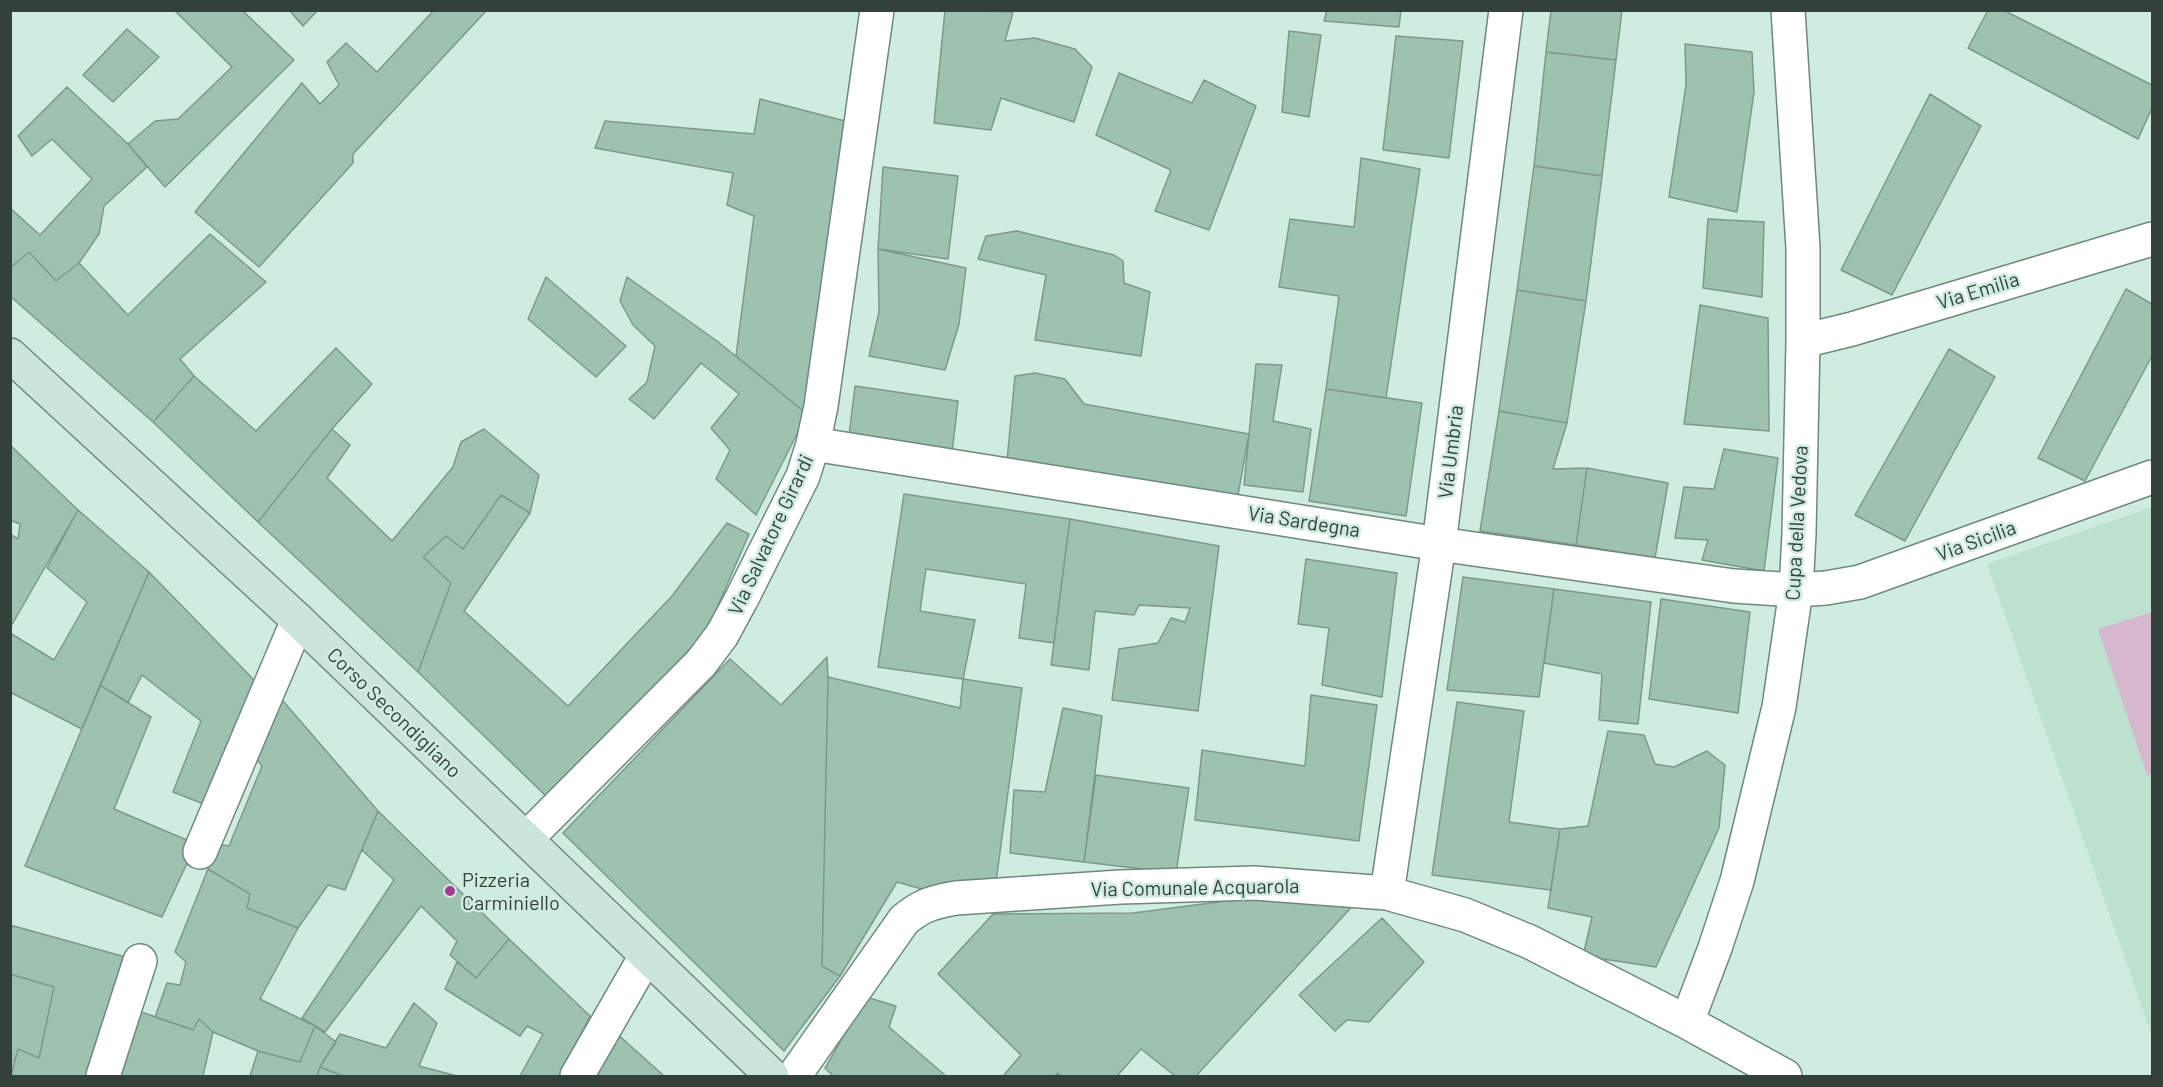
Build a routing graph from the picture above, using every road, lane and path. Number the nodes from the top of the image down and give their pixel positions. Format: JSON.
{"nodes":[{"id":1,"x":877,"y":10,"type":"edge"},
{"id":2,"x":1506,"y":10,"type":"edge"},
{"id":3,"x":1788,"y":10,"type":"edge"},
{"id":4,"x":2152,"y":239,"type":"edge"},
{"id":5,"x":1803,"y":341,"type":"junction"},
{"id":6,"x":10,"y":355,"type":"edge"},
{"id":7,"x":813,"y":444,"type":"junction"},
{"id":8,"x":2152,"y":477,"type":"edge"},
{"id":9,"x":1439,"y":544,"type":"junction"},
{"id":10,"x":1796,"y":590,"type":"junction"},
{"id":11,"x":298,"y":620,"type":"junction"},
{"id":12,"x":526,"y":840,"type":"junction"},
{"id":13,"x":200,"y":852,"type":"dead end"},
{"id":14,"x":1387,"y":892,"type":"junction"},
{"id":15,"x":646,"y":956,"type":"junction"},
{"id":16,"x":140,"y":961,"type":"dead end"},
{"id":17,"x":1687,"y":1023,"type":"junction"},
{"id":18,"x":103,"y":1077,"type":"edge"},
{"id":19,"x":577,"y":1077,"type":"edge"},
{"id":20,"x":772,"y":1077,"type":"edge"},
{"id":21,"x":794,"y":1077,"type":"edge"},
{"id":22,"x":1785,"y":1077,"type":"edge"}],
"edges":[{"from":1,"to":7,"type":"street","name":"Via Salvatore Girardi"},
{"from":2,"to":9,"type":"street","name":"Via Umbria"},
{"from":3,"to":5,"type":"street","name":"Cupa della Vedova"},
{"from":4,"to":5,"type":"street","name":"Via Emilia"},
{"from":5,"to":10,"type":"street","name":"Cupa della Vedova"},
{"from":6,"to":11,"type":"main road","name":"Corso Secondigliano"},
{"from":7,"to":9,"type":"street","name":"Via Sardegna"},
{"from":7,"to":12,"type":"street","name":"Via Salvatore Girardi"},
{"from":8,"to":10,"type":"street","name":"Via Sicilia"},
{"from":9,"to":10,"type":"street","name":"Via Sardegna"},
{"from":9,"to":14,"type":"street","name":"Via Umbria"},
{"from":10,"to":17,"type":"street","name":"Cupa della Vedova"},
{"from":11,"to":12,"type":"main road","name":"Corso Secondigliano"},
{"from":11,"to":13,"type":"street"},
{"from":12,"to":15,"type":"main road","name":"Corso Secondigliano"},
{"from":14,"to":17,"type":"street","name":"Via Comunale Acquarola"},
{"from":14,"to":21,"type":"street","name":"Via Comunale Acquarola"},
{"from":15,"to":19,"type":"street"},
{"from":15,"to":20,"type":"main road","name":"Corso Secondigliano"},
{"from":16,"to":18,"type":"street"},
{"from":17,"to":22,"type":"street","name":"Via Comunale Acquarola"}]}
